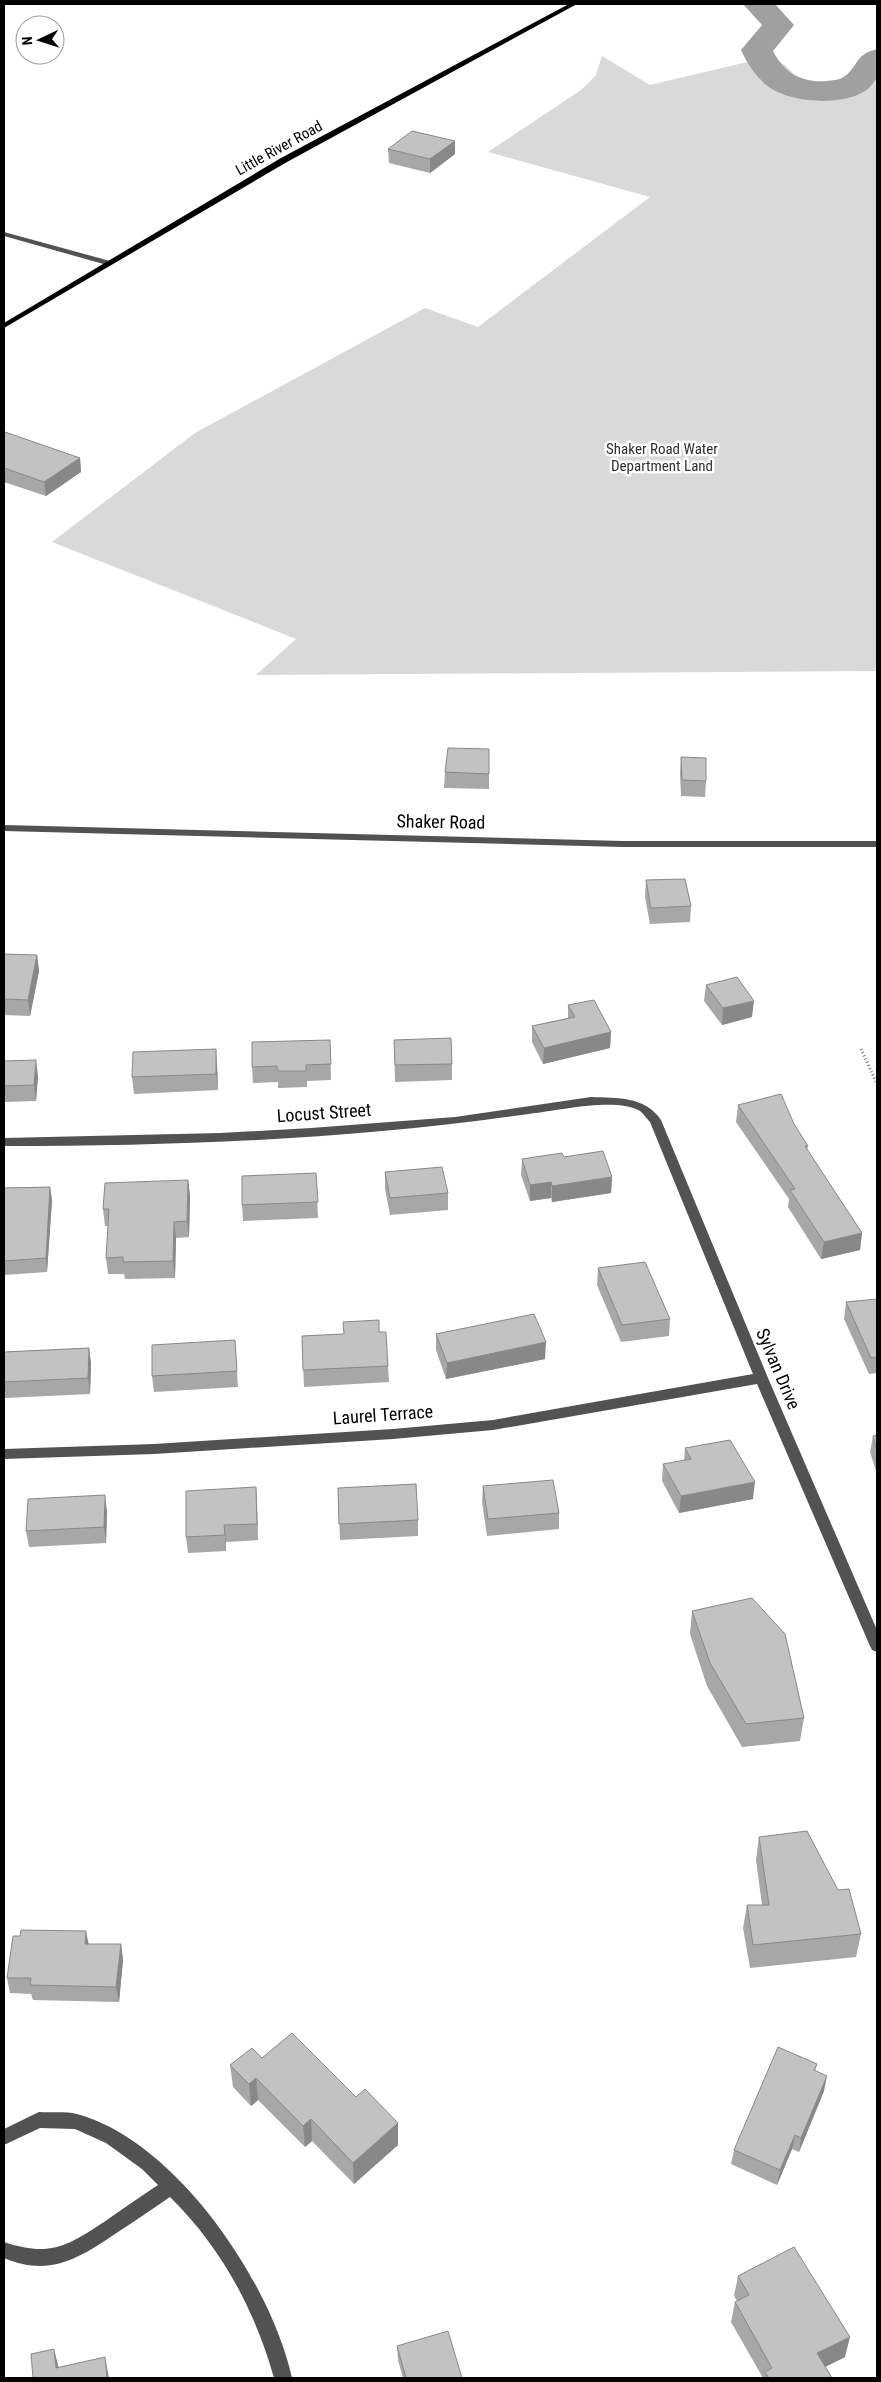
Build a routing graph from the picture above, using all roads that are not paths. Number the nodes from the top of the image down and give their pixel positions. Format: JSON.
{"nodes":[{"id":1,"x":574,"y":4,"type":"edge"},
{"id":2,"x":4,"y":234,"type":"edge"},
{"id":3,"x":107,"y":263,"type":"junction"},
{"id":4,"x":4,"y":326,"type":"edge"},
{"id":5,"x":4,"y":828,"type":"edge"},
{"id":6,"x":877,"y":844,"type":"edge"},
{"id":7,"x":644,"y":1108,"type":"joint"},
{"id":8,"x":4,"y":1142,"type":"edge"},
{"id":9,"x":762,"y":1378,"type":"junction"},
{"id":10,"x":4,"y":1454,"type":"edge"},
{"id":11,"x":877,"y":1646,"type":"edge"},
{"id":12,"x":4,"y":2137,"type":"edge"},
{"id":13,"x":172,"y":2186,"type":"junction"},
{"id":14,"x":4,"y":2250,"type":"edge"},
{"id":15,"x":284,"y":2378,"type":"edge"}],
"edges":[{"from":1,"to":3,"type":"main road","name":"Little River Road"},
{"from":2,"to":3,"type":"street"},
{"from":3,"to":4,"type":"main road","name":"Little River Road"},
{"from":5,"to":6,"type":"street","name":"Shaker Road"},
{"from":7,"to":8,"type":"street","name":"Locust Street"},
{"from":7,"to":9,"type":"street","name":"Sylvan Drive"},
{"from":9,"to":10,"type":"street","name":"Laurel Terrace"},
{"from":9,"to":11,"type":"street","name":"Sylvan Drive"},
{"from":12,"to":13,"type":"street"},
{"from":13,"to":14,"type":"street"},
{"from":13,"to":15,"type":"street"}]}
